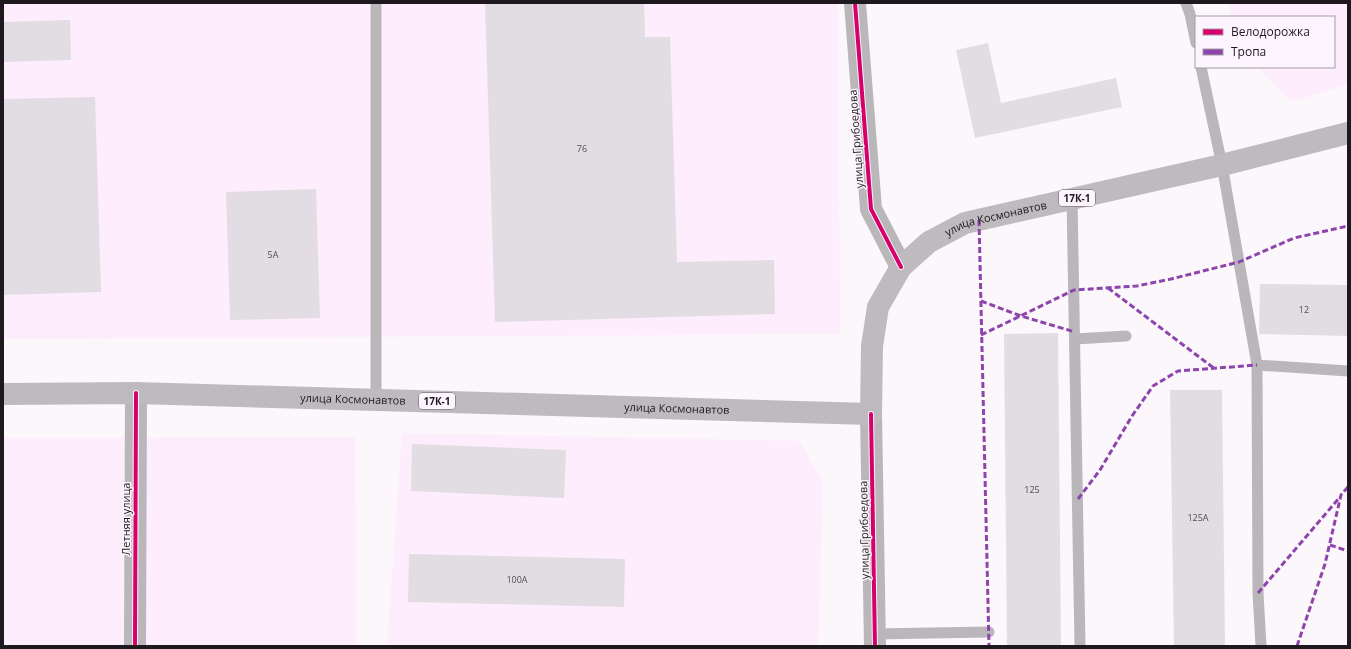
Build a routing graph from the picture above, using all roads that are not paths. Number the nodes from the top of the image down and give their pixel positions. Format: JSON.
{"nodes":[{"id":1,"x":376,"y":3,"type":"edge"},
{"id":2,"x":855,"y":3,"type":"edge"},
{"id":3,"x":1186,"y":3,"type":"edge"},
{"id":4,"x":1195,"y":38,"type":"edge"},
{"id":5,"x":1201,"y":68,"type":"edge"},
{"id":6,"x":1348,"y":133,"type":"edge"},
{"id":7,"x":1222,"y":165,"type":"junction"},
{"id":8,"x":1072,"y":199,"type":"junction"},
{"id":9,"x":901,"y":267,"type":"junction"},
{"id":10,"x":1126,"y":336,"type":"dead end"},
{"id":11,"x":1075,"y":340,"type":"junction"},
{"id":12,"x":872,"y":346,"type":"joint"},
{"id":13,"x":1257,"y":365,"type":"junction"},
{"id":14,"x":1348,"y":371,"type":"edge"},
{"id":15,"x":136,"y":393,"type":"junction"},
{"id":16,"x":3,"y":394,"type":"edge"},
{"id":17,"x":376,"y":400,"type":"junction"},
{"id":18,"x":871,"y":414,"type":"junction"},
{"id":19,"x":989,"y":632,"type":"dead end"},
{"id":20,"x":875,"y":640,"type":"edge"},
{"id":21,"x":135,"y":646,"type":"edge"},
{"id":22,"x":1080,"y":646,"type":"edge"},
{"id":23,"x":1261,"y":646,"type":"edge"}],
"edges":[{"from":1,"to":17,"type":"lane"},
{"from":2,"to":9,"type":"street","name":"улица Грибоедова"},
{"from":3,"to":4,"type":"lane"},
{"from":5,"to":7,"type":"lane"},
{"from":6,"to":7,"type":"main road","name":"улица Космонавтов","number":"17К-1"},
{"from":7,"to":8,"type":"main road","name":"улица Космонавтов","number":"17К-1"},
{"from":7,"to":13,"type":"lane"},
{"from":8,"to":9,"type":"main road","name":"улица Космонавтов","number":"17К-1"},
{"from":8,"to":11,"type":"lane"},
{"from":9,"to":12,"type":"main road","name":"улица Космонавтов","number":"17К-1"},
{"from":10,"to":11,"type":"lane"},
{"from":11,"to":22,"type":"lane"},
{"from":12,"to":18,"type":"main road","name":"улица Грибоедова","number":"17К-1"},
{"from":13,"to":14,"type":"lane"},
{"from":13,"to":23,"type":"lane"},
{"from":15,"to":16,"type":"main road","name":"улица Космонавтов","number":"17К-1"},
{"from":15,"to":17,"type":"main road","name":"улица Космонавтов","number":"17К-1"},
{"from":15,"to":21,"type":"street","name":"Летняя улица"},
{"from":17,"to":18,"type":"main road","name":"улица Космонавтов","number":"17К-1"},
{"from":18,"to":20,"type":"street","name":"улица Грибоедова"},
{"from":19,"to":20,"type":"lane"}]}
